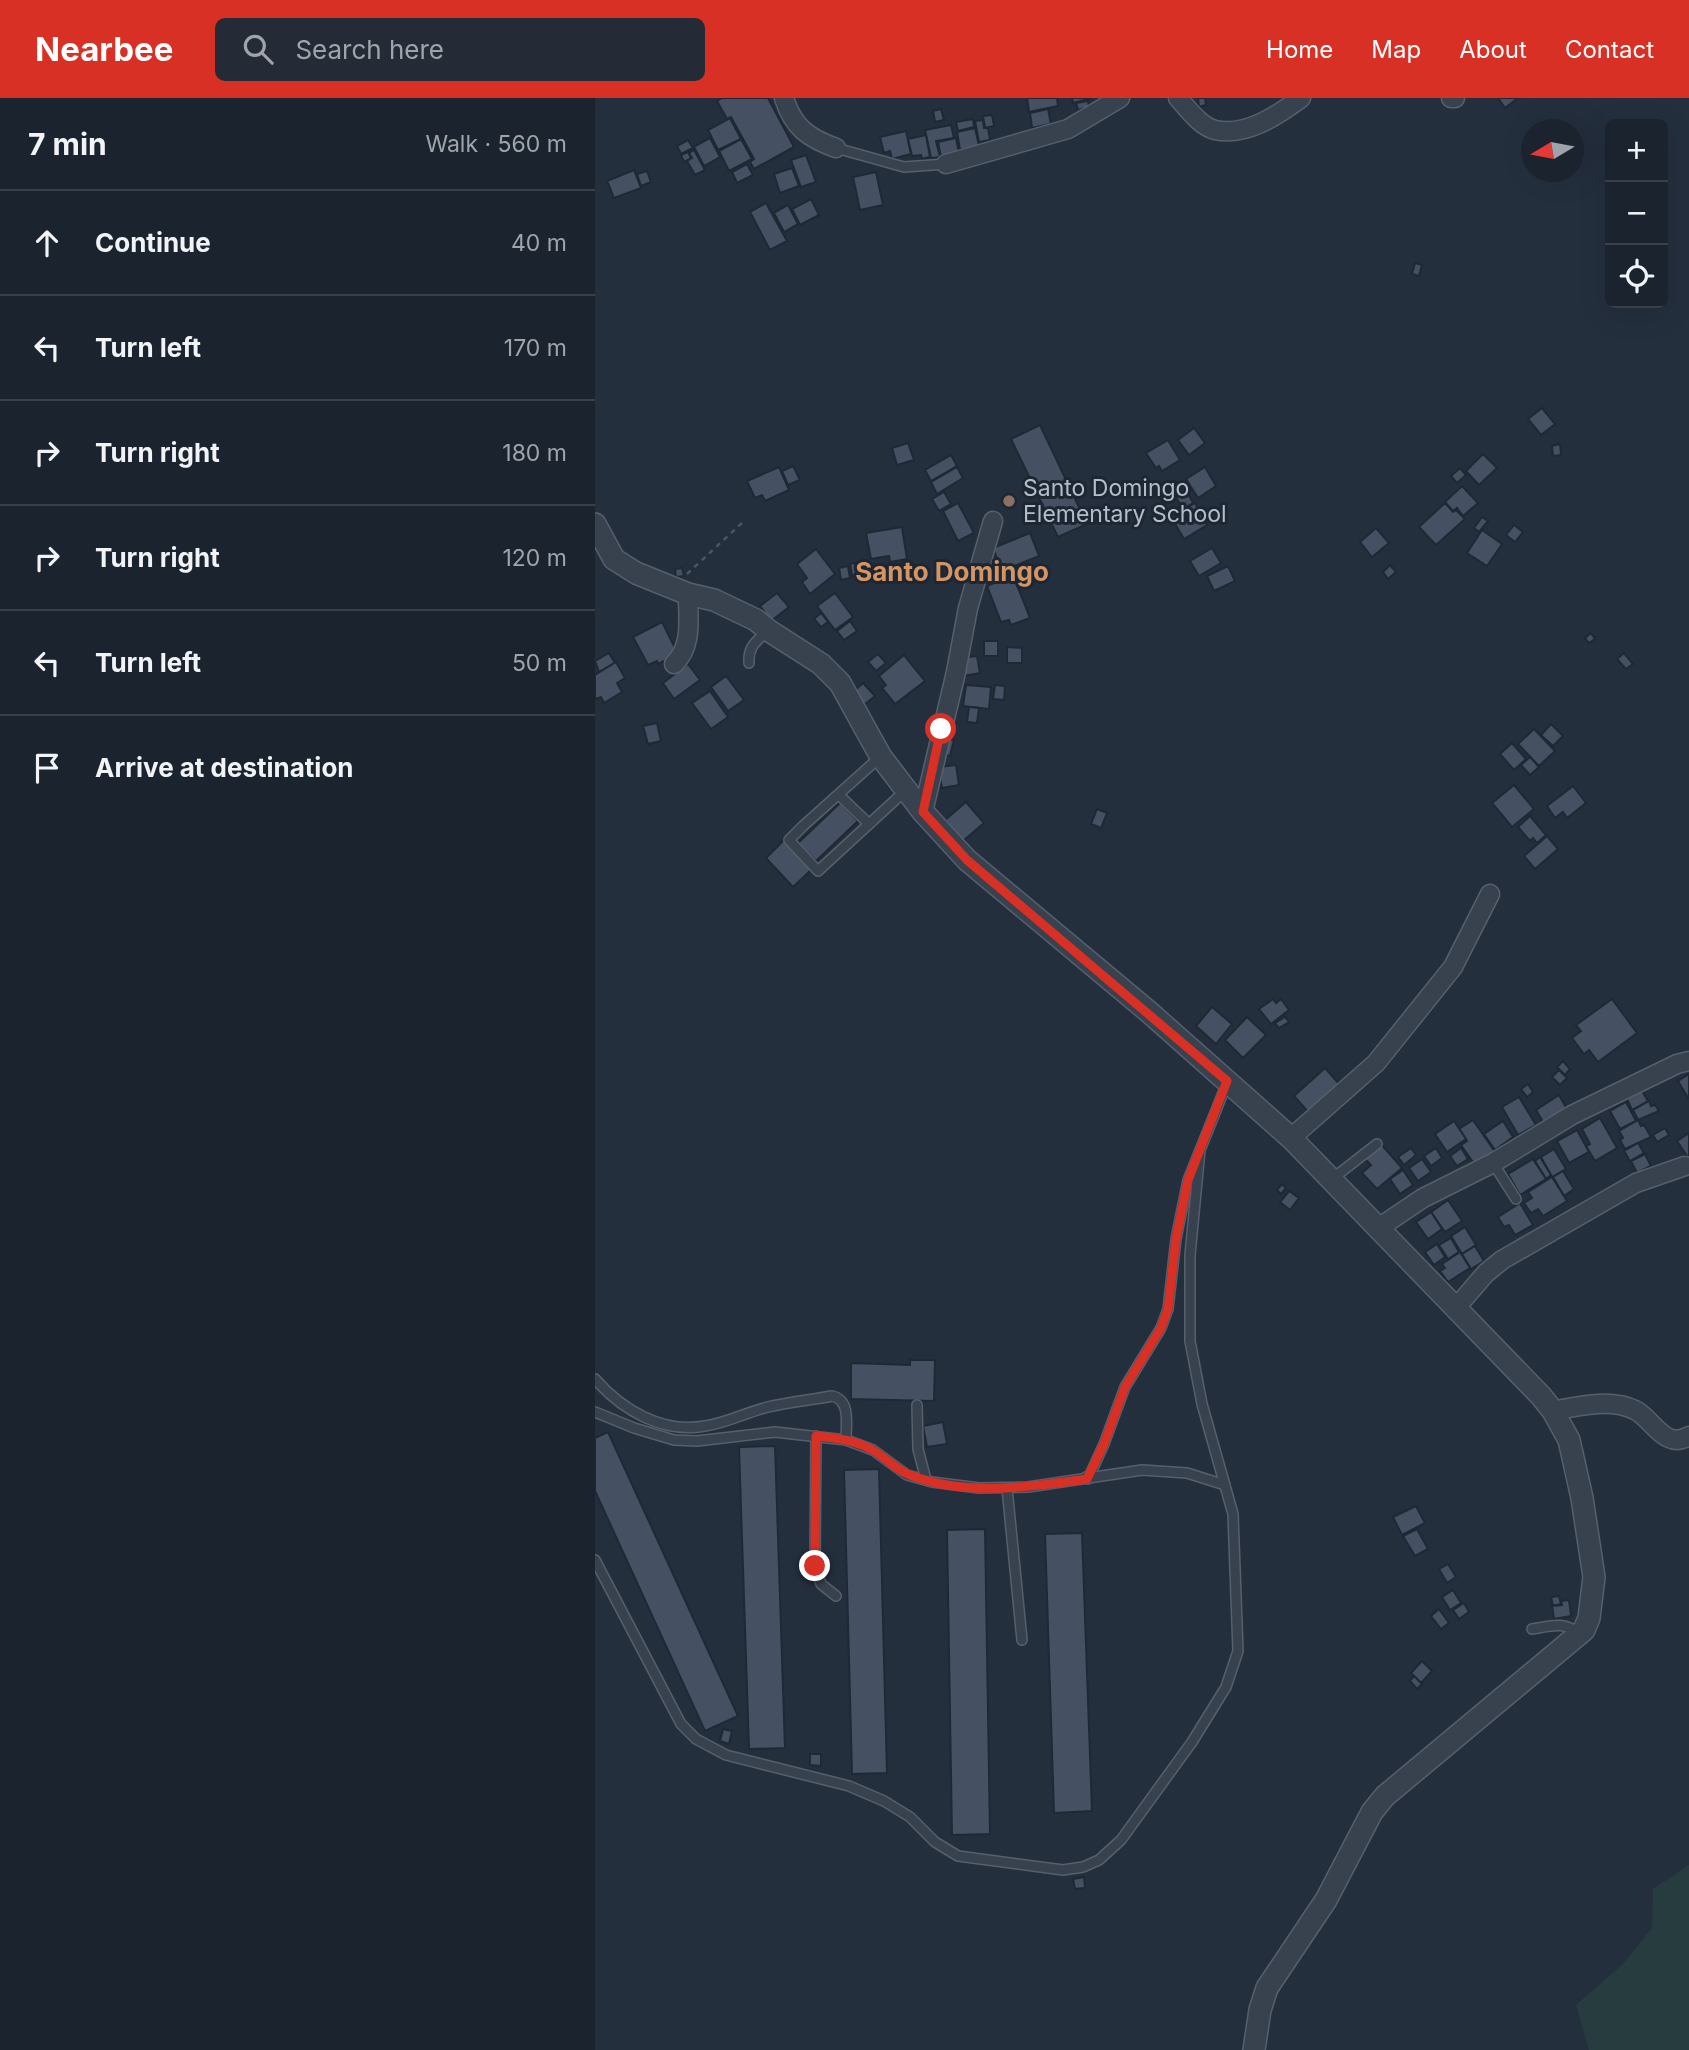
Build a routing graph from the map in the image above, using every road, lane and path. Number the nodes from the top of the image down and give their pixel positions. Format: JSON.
{"nodes":[{"id":1,"x":784,"y":98,"type":"edge"},
{"id":2,"x":1120,"y":98,"type":"edge"},
{"id":3,"x":1178,"y":98,"type":"edge"},
{"id":4,"x":1301,"y":98,"type":"edge"},
{"id":5,"x":836,"y":148,"type":"joint"},
{"id":6,"x":946,"y":164,"type":"joint"},
{"id":7,"x":993,"y":521,"type":"dead end"},
{"id":8,"x":743,"y":522,"type":"dead end"},
{"id":9,"x":595,"y":524,"type":"edge"},
{"id":10,"x":680,"y":591,"type":"junction"},
{"id":11,"x":768,"y":630,"type":"junction"},
{"id":12,"x":750,"y":663,"type":"dead end"},
{"id":13,"x":674,"y":664,"type":"dead end"},
{"id":14,"x":881,"y":757,"type":"junction"},
{"id":15,"x":906,"y":790,"type":"junction"},
{"id":16,"x":839,"y":795,"type":"junction"},
{"id":17,"x":923,"y":812,"type":"junction"},
{"id":18,"x":869,"y":824,"type":"junction"},
{"id":19,"x":1490,"y":894,"type":"dead end"},
{"id":20,"x":1689,"y":1061,"type":"edge"},
{"id":21,"x":1227,"y":1081,"type":"junction"},
{"id":22,"x":1291,"y":1138,"type":"junction"},
{"id":23,"x":1377,"y":1144,"type":"dead end"},
{"id":24,"x":1200,"y":1150,"type":"junction"},
{"id":25,"x":1493,"y":1163,"type":"junction"},
{"id":26,"x":1685,"y":1166,"type":"dead end"},
{"id":27,"x":1332,"y":1179,"type":"junction"},
{"id":28,"x":1516,"y":1199,"type":"dead end"},
{"id":29,"x":1377,"y":1229,"type":"junction"},
{"id":30,"x":1455,"y":1309,"type":"junction"},
{"id":31,"x":595,"y":1379,"type":"edge"},
{"id":32,"x":918,"y":1405,"type":"dead end"},
{"id":33,"x":1553,"y":1411,"type":"junction"},
{"id":34,"x":595,"y":1412,"type":"edge"},
{"id":35,"x":816,"y":1436,"type":"junction"},
{"id":36,"x":1689,"y":1437,"type":"edge"},
{"id":37,"x":846,"y":1440,"type":"junction"},
{"id":38,"x":1087,"y":1478,"type":"junction"},
{"id":39,"x":926,"y":1480,"type":"junction"},
{"id":40,"x":1225,"y":1485,"type":"junction"},
{"id":41,"x":1007,"y":1488,"type":"junction"},
{"id":42,"x":595,"y":1560,"type":"edge"},
{"id":43,"x":836,"y":1596,"type":"dead end"},
{"id":44,"x":1532,"y":1629,"type":"dead end"},
{"id":45,"x":1578,"y":1635,"type":"junction"},
{"id":46,"x":1022,"y":1640,"type":"dead end"},
{"id":47,"x":1254,"y":2050,"type":"edge"}],
"edges":[{"from":1,"to":5,"type":"street"},
{"from":2,"to":6,"type":"street"},
{"from":3,"to":4,"type":"street"},
{"from":5,"to":6,"type":"lane"},
{"from":7,"to":17,"type":"street"},
{"from":8,"to":10,"type":"path"},
{"from":9,"to":10,"type":"street"},
{"from":10,"to":11,"type":"street"},
{"from":10,"to":13,"type":"street"},
{"from":11,"to":12,"type":"lane"},
{"from":11,"to":14,"type":"street"},
{"from":14,"to":15,"type":"street"},
{"from":14,"to":16,"type":"lane"},
{"from":15,"to":17,"type":"street"},
{"from":15,"to":18,"type":"lane"},
{"from":16,"to":18,"type":"lane"},
{"from":16,"to":18,"type":"lane"},
{"from":17,"to":21,"type":"street"},
{"from":19,"to":22,"type":"street"},
{"from":20,"to":25,"type":"street"},
{"from":21,"to":22,"type":"street"},
{"from":21,"to":24,"type":"lane"},
{"from":22,"to":27,"type":"street"},
{"from":23,"to":27,"type":"lane"},
{"from":24,"to":38,"type":"lane"},
{"from":24,"to":40,"type":"lane"},
{"from":25,"to":28,"type":"lane"},
{"from":25,"to":29,"type":"street"},
{"from":26,"to":30,"type":"street"},
{"from":27,"to":29,"type":"street"},
{"from":29,"to":30,"type":"street"},
{"from":30,"to":33,"type":"street"},
{"from":31,"to":37,"type":"lane"},
{"from":32,"to":39,"type":"lane"},
{"from":33,"to":36,"type":"street"},
{"from":33,"to":45,"type":"street"},
{"from":34,"to":35,"type":"lane"},
{"from":35,"to":37,"type":"lane"},
{"from":35,"to":43,"type":"lane"},
{"from":37,"to":39,"type":"lane"},
{"from":38,"to":40,"type":"lane"},
{"from":38,"to":41,"type":"lane"},
{"from":39,"to":41,"type":"lane"},
{"from":40,"to":42,"type":"lane"},
{"from":41,"to":46,"type":"lane"},
{"from":44,"to":45,"type":"lane"},
{"from":45,"to":47,"type":"street"}]}
